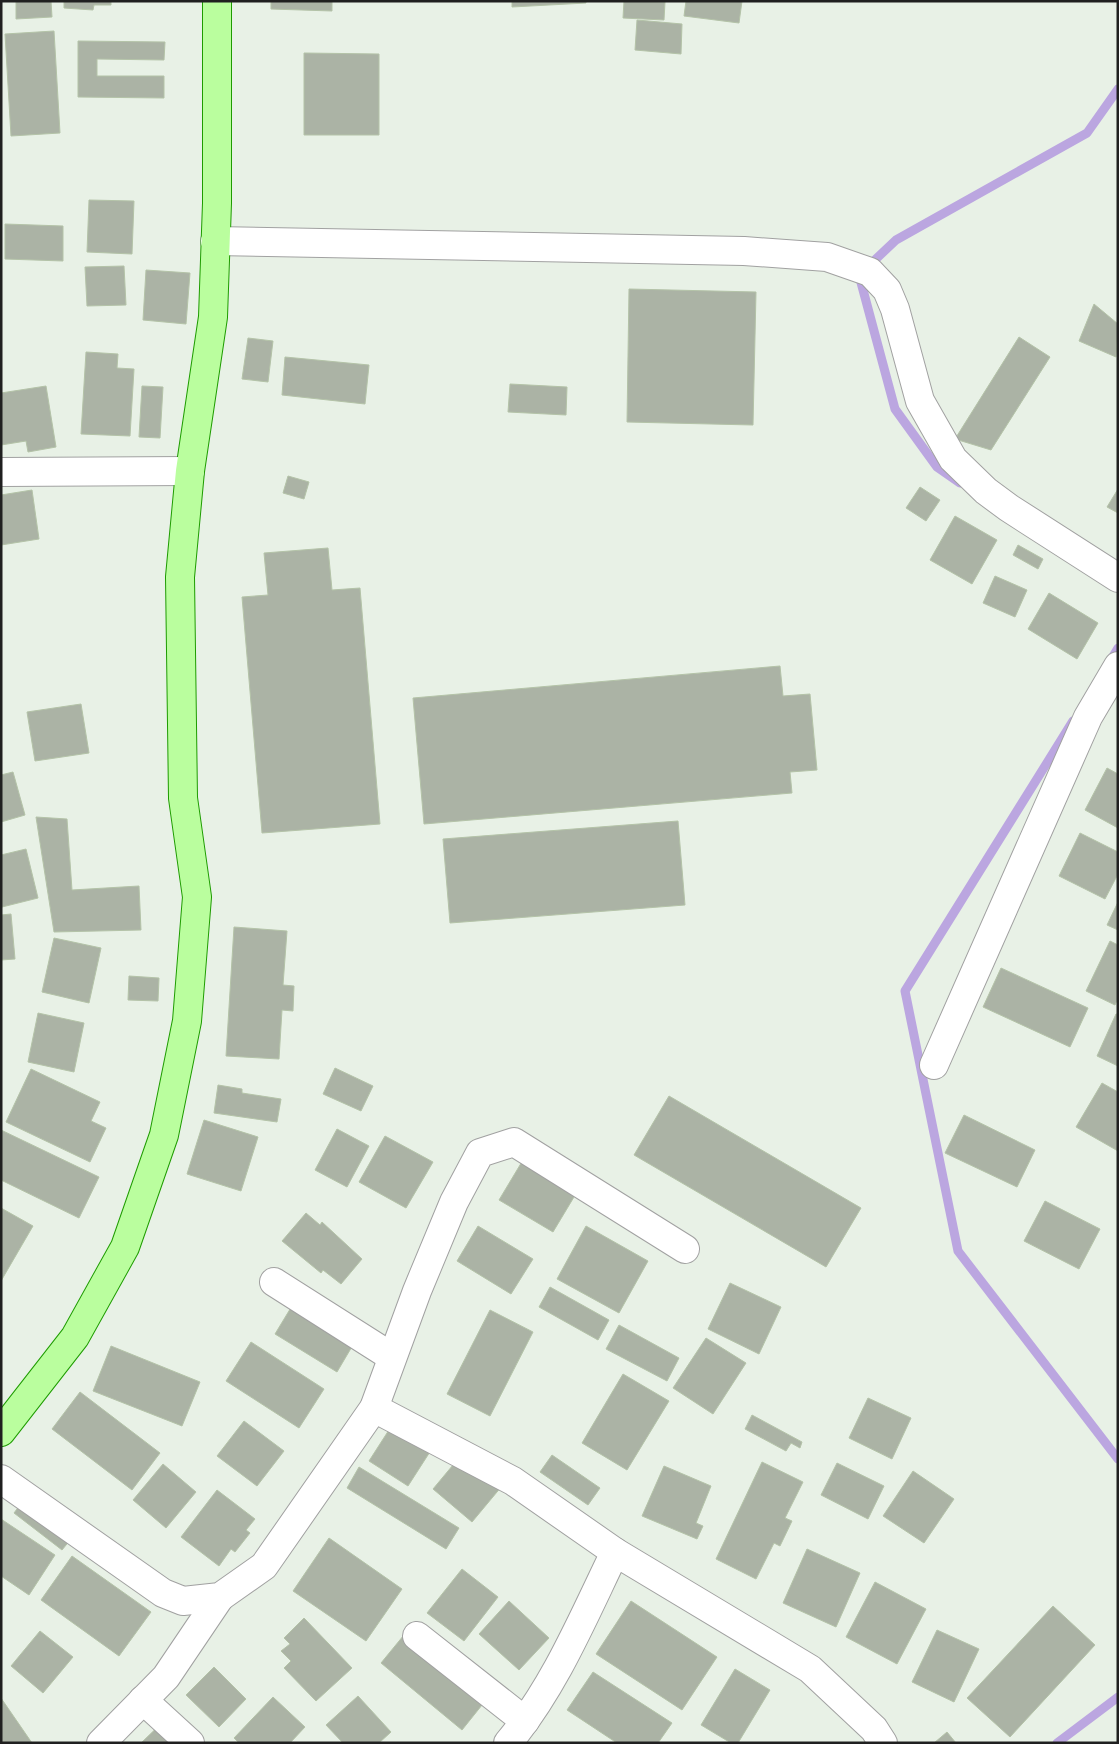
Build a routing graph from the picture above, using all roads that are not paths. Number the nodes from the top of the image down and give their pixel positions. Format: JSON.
{"nodes":[{"id":1,"x":217,"y":1,"type":"edge"},
{"id":2,"x":215,"y":241,"type":"junction"},
{"id":3,"x":190,"y":471,"type":"junction"},
{"id":4,"x":1,"y":472,"type":"edge"},
{"id":5,"x":1118,"y":578,"type":"edge"},
{"id":6,"x":1118,"y":666,"type":"edge"},
{"id":7,"x":934,"y":1065,"type":"dead end"},
{"id":8,"x":685,"y":1249,"type":"dead end"},
{"id":9,"x":274,"y":1282,"type":"dead end"},
{"id":10,"x":392,"y":1357,"type":"junction"},
{"id":11,"x":374,"y":1408,"type":"junction"},
{"id":12,"x":1,"y":1432,"type":"edge"},
{"id":13,"x":1,"y":1479,"type":"edge"},
{"id":14,"x":615,"y":1552,"type":"junction"},
{"id":15,"x":220,"y":1597,"type":"junction"},
{"id":16,"x":417,"y":1636,"type":"dead end"},
{"id":17,"x":143,"y":1700,"type":"junction"},
{"id":18,"x":522,"y":1734,"type":"edge"},
{"id":19,"x":101,"y":1743,"type":"edge"},
{"id":20,"x":190,"y":1743,"type":"edge"},
{"id":21,"x":883,"y":1743,"type":"edge"}],
"edges":[{"from":1,"to":2,"type":"main road"},
{"from":2,"to":3,"type":"main road"},
{"from":2,"to":5,"type":"street"},
{"from":3,"to":4,"type":"street"},
{"from":3,"to":12,"type":"main road"},
{"from":6,"to":7,"type":"street"},
{"from":8,"to":10,"type":"street"},
{"from":9,"to":10,"type":"street"},
{"from":10,"to":11,"type":"street"},
{"from":11,"to":14,"type":"street"},
{"from":11,"to":15,"type":"street"},
{"from":13,"to":15,"type":"street"},
{"from":14,"to":18,"type":"street"},
{"from":14,"to":21,"type":"street"},
{"from":15,"to":17,"type":"street"},
{"from":16,"to":18,"type":"street"},
{"from":17,"to":19,"type":"street"},
{"from":17,"to":20,"type":"street"}]}
